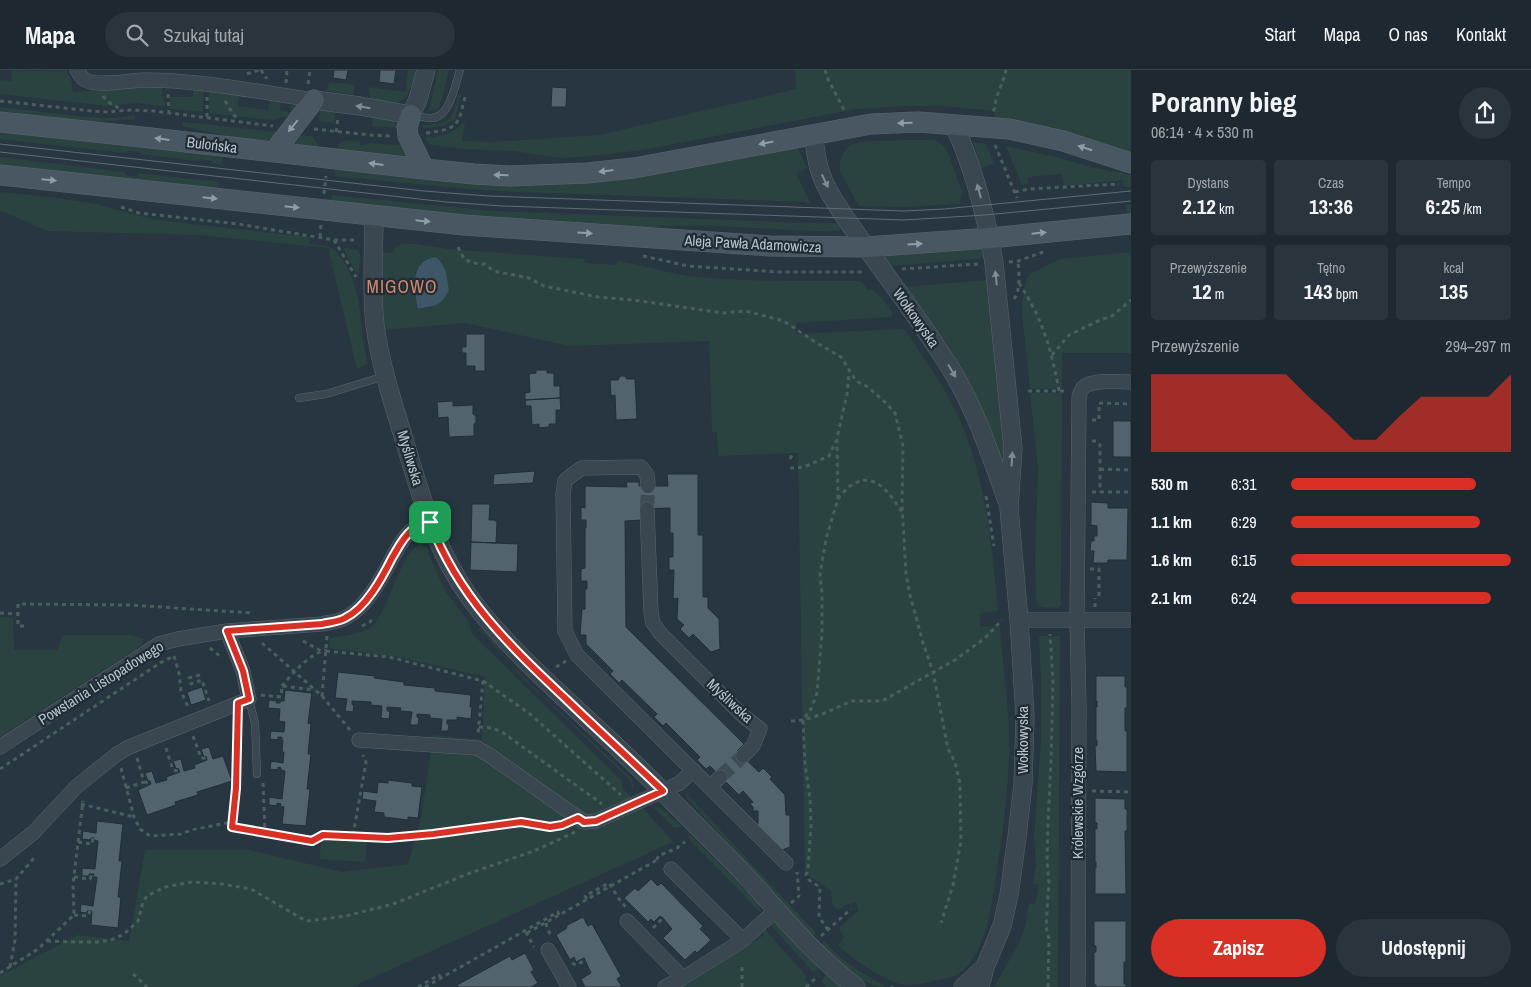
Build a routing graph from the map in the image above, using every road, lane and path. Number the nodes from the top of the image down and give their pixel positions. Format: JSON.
{"nodes":[{"id":1,"x":78,"y":70,"type":"edge"},
{"id":2,"x":287,"y":70,"type":"edge"},
{"id":3,"x":310,"y":70,"type":"edge"},
{"id":4,"x":426,"y":70,"type":"edge"},
{"id":5,"x":460,"y":70,"type":"edge"},
{"id":6,"x":825,"y":70,"type":"edge"},
{"id":7,"x":1006,"y":70,"type":"edge"},
{"id":8,"x":286,"y":86,"type":"dead end"},
{"id":9,"x":311,"y":95,"type":"junction"},
{"id":10,"x":0,"y":101,"type":"edge"},
{"id":11,"x":207,"y":104,"type":"dead end"},
{"id":12,"x":987,"y":112,"type":"dead end"},
{"id":13,"x":847,"y":114,"type":"dead end"},
{"id":14,"x":411,"y":115,"type":"junction"},
{"id":15,"x":207,"y":118,"type":"junction"},
{"id":16,"x":0,"y":122,"type":"edge"},
{"id":17,"x":954,"y":124,"type":"junction"},
{"id":18,"x":292,"y":128,"type":"junction"},
{"id":19,"x":813,"y":134,"type":"junction"},
{"id":20,"x":408,"y":136,"type":"junction"},
{"id":21,"x":995,"y":145,"type":"dead end"},
{"id":22,"x":274,"y":152,"type":"junction"},
{"id":23,"x":328,"y":158,"type":"junction"},
{"id":24,"x":1131,"y":163,"type":"edge"},
{"id":25,"x":424,"y":169,"type":"junction"},
{"id":26,"x":0,"y":175,"type":"edge"},
{"id":27,"x":1119,"y":184,"type":"dead end"},
{"id":28,"x":1014,"y":192,"type":"junction"},
{"id":29,"x":1017,"y":198,"type":"dead end"},
{"id":30,"x":120,"y":207,"type":"dead end"},
{"id":31,"x":323,"y":210,"type":"junction"},
{"id":32,"x":374,"y":216,"type":"junction"},
{"id":33,"x":1131,"y":224,"type":"edge"},
{"id":34,"x":320,"y":237,"type":"junction"},
{"id":35,"x":990,"y":238,"type":"junction"},
{"id":36,"x":334,"y":240,"type":"junction"},
{"id":37,"x":358,"y":240,"type":"dead end"},
{"id":38,"x":458,"y":247,"type":"dead end"},
{"id":39,"x":866,"y":247,"type":"junction"},
{"id":40,"x":640,"y":256,"type":"dead end"},
{"id":41,"x":1018,"y":261,"type":"dead end"},
{"id":42,"x":986,"y":263,"type":"dead end"},
{"id":43,"x":900,"y":270,"type":"dead end"},
{"id":44,"x":868,"y":272,"type":"dead end"},
{"id":45,"x":358,"y":280,"type":"dead end"},
{"id":46,"x":1019,"y":283,"type":"junction"},
{"id":47,"x":1017,"y":295,"type":"dead end"},
{"id":48,"x":1131,"y":300,"type":"edge"},
{"id":49,"x":1051,"y":356,"type":"junction"},
{"id":50,"x":849,"y":372,"type":"junction"},
{"id":51,"x":386,"y":375,"type":"junction"},
{"id":52,"x":1131,"y":382,"type":"edge"},
{"id":53,"x":1028,"y":391,"type":"dead end"},
{"id":54,"x":1059,"y":391,"type":"junction"},
{"id":55,"x":1081,"y":391,"type":"junction"},
{"id":56,"x":299,"y":398,"type":"dead end"},
{"id":57,"x":1131,"y":404,"type":"edge"},
{"id":58,"x":1088,"y":420,"type":"dead end"},
{"id":59,"x":837,"y":438,"type":"junction"},
{"id":60,"x":1088,"y":440,"type":"dead end"},
{"id":61,"x":793,"y":453,"type":"dead end"},
{"id":62,"x":790,"y":459,"type":"dead end"},
{"id":63,"x":790,"y":468,"type":"dead end"},
{"id":64,"x":1100,"y":469,"type":"junction"},
{"id":65,"x":1131,"y":470,"type":"edge"},
{"id":66,"x":648,"y":486,"type":"tunnel mouth"},
{"id":67,"x":985,"y":491,"type":"dead end"},
{"id":68,"x":1079,"y":492,"type":"junction"},
{"id":69,"x":1100,"y":492,"type":"junction"},
{"id":70,"x":1131,"y":492,"type":"edge"},
{"id":71,"x":838,"y":499,"type":"junction"},
{"id":72,"x":1009,"y":508,"type":"junction"},
{"id":73,"x":647,"y":509,"type":"tunnel mouth"},
{"id":74,"x":902,"y":513,"type":"junction"},
{"id":75,"x":430,"y":522,"type":"junction"},
{"id":76,"x":994,"y":549,"type":"dead end"},
{"id":77,"x":1089,"y":569,"type":"dead end"},
{"id":78,"x":1099,"y":598,"type":"dead end"},
{"id":79,"x":0,"y":613,"type":"edge"},
{"id":80,"x":255,"y":613,"type":"dead end"},
{"id":81,"x":1001,"y":613,"type":"dead end"},
{"id":82,"x":18,"y":614,"type":"junction"},
{"id":83,"x":1010,"y":620,"type":"junction"},
{"id":84,"x":1077,"y":620,"type":"junction"},
{"id":85,"x":1131,"y":620,"type":"edge"},
{"id":86,"x":24,"y":626,"type":"dead end"},
{"id":87,"x":1002,"y":627,"type":"dead end"},
{"id":88,"x":1050,"y":629,"type":"dead end"},
{"id":89,"x":227,"y":631,"type":"junction"},
{"id":90,"x":296,"y":637,"type":"dead end"},
{"id":91,"x":258,"y":640,"type":"dead end"},
{"id":92,"x":327,"y":640,"type":"dead end"},
{"id":93,"x":205,"y":646,"type":"dead end"},
{"id":94,"x":325,"y":651,"type":"junction"},
{"id":95,"x":182,"y":653,"type":"dead end"},
{"id":96,"x":174,"y":656,"type":"junction"},
{"id":97,"x":224,"y":660,"type":"dead end"},
{"id":98,"x":294,"y":672,"type":"junction"},
{"id":99,"x":933,"y":672,"type":"junction"},
{"id":100,"x":200,"y":675,"type":"dead end"},
{"id":101,"x":483,"y":680,"type":"junction"},
{"id":102,"x":282,"y":686,"type":"junction"},
{"id":103,"x":315,"y":690,"type":"junction"},
{"id":104,"x":322,"y":696,"type":"junction"},
{"id":105,"x":249,"y":699,"type":"junction"},
{"id":106,"x":203,"y":705,"type":"dead end"},
{"id":107,"x":193,"y":718,"type":"junction"},
{"id":108,"x":802,"y":720,"type":"junction"},
{"id":109,"x":791,"y":721,"type":"dead end"},
{"id":110,"x":479,"y":727,"type":"junction"},
{"id":111,"x":359,"y":740,"type":"junction"},
{"id":112,"x":165,"y":745,"type":"dead end"},
{"id":113,"x":0,"y":748,"type":"edge"},
{"id":114,"x":477,"y":748,"type":"junction"},
{"id":115,"x":742,"y":756,"type":"tunnel mouth"},
{"id":116,"x":137,"y":757,"type":"dead end"},
{"id":117,"x":207,"y":758,"type":"dead end"},
{"id":118,"x":120,"y":766,"type":"dead end"},
{"id":119,"x":0,"y":769,"type":"edge"},
{"id":120,"x":693,"y":770,"type":"junction"},
{"id":121,"x":179,"y":771,"type":"dead end"},
{"id":122,"x":257,"y":774,"type":"dead end"},
{"id":123,"x":720,"y":777,"type":"tunnel mouth"},
{"id":124,"x":144,"y":782,"type":"junction"},
{"id":125,"x":151,"y":783,"type":"dead end"},
{"id":126,"x":710,"y":787,"type":"junction"},
{"id":127,"x":126,"y":788,"type":"junction"},
{"id":128,"x":663,"y":791,"type":"junction"},
{"id":129,"x":1078,"y":791,"type":"junction"},
{"id":130,"x":1131,"y":792,"type":"edge"},
{"id":131,"x":618,"y":800,"type":"dead end"},
{"id":132,"x":74,"y":802,"type":"dead end"},
{"id":133,"x":82,"y":804,"type":"junction"},
{"id":134,"x":605,"y":806,"type":"dead end"},
{"id":135,"x":134,"y":817,"type":"junction"},
{"id":136,"x":581,"y":820,"type":"junction"},
{"id":137,"x":232,"y":822,"type":"junction"},
{"id":138,"x":353,"y":835,"type":"junction"},
{"id":139,"x":93,"y":838,"type":"dead end"},
{"id":140,"x":312,"y":841,"type":"junction"},
{"id":141,"x":78,"y":842,"type":"junction"},
{"id":142,"x":685,"y":842,"type":"dead end"},
{"id":143,"x":320,"y":843,"type":"dead end"},
{"id":144,"x":34,"y":858,"type":"dead end"},
{"id":145,"x":0,"y":859,"type":"edge"},
{"id":146,"x":786,"y":863,"type":"joint"},
{"id":147,"x":671,"y":869,"type":"dead end"},
{"id":148,"x":92,"y":874,"type":"dead end"},
{"id":149,"x":74,"y":877,"type":"junction"},
{"id":150,"x":16,"y":879,"type":"junction"},
{"id":151,"x":0,"y":884,"type":"edge"},
{"id":152,"x":784,"y":906,"type":"junction"},
{"id":153,"x":851,"y":910,"type":"dead end"},
{"id":154,"x":90,"y":911,"type":"dead end"},
{"id":155,"x":74,"y":915,"type":"junction"},
{"id":156,"x":559,"y":915,"type":"junction"},
{"id":157,"x":627,"y":921,"type":"dead end"},
{"id":158,"x":941,"y":923,"type":"dead end"},
{"id":159,"x":828,"y":930,"type":"junction"},
{"id":160,"x":527,"y":933,"type":"dead end"},
{"id":161,"x":823,"y":935,"type":"dead end"},
{"id":162,"x":743,"y":940,"type":"junction"},
{"id":163,"x":47,"y":941,"type":"junction"},
{"id":164,"x":548,"y":950,"type":"dead end"},
{"id":165,"x":742,"y":966,"type":"dead end"},
{"id":166,"x":985,"y":967,"type":"junction"},
{"id":167,"x":10,"y":968,"type":"junction"},
{"id":168,"x":0,"y":973,"type":"edge"},
{"id":169,"x":133,"y":974,"type":"dead end"},
{"id":170,"x":441,"y":978,"type":"junction"},
{"id":171,"x":683,"y":978,"type":"junction"},
{"id":172,"x":147,"y":987,"type":"edge"},
{"id":173,"x":420,"y":987,"type":"edge"},
{"id":174,"x":425,"y":987,"type":"edge"},
{"id":175,"x":568,"y":987,"type":"edge"},
{"id":176,"x":665,"y":987,"type":"edge"},
{"id":177,"x":742,"y":987,"type":"edge"},
{"id":178,"x":856,"y":987,"type":"edge"},
{"id":179,"x":963,"y":987,"type":"edge"},
{"id":180,"x":980,"y":987,"type":"edge"},
{"id":181,"x":1048,"y":987,"type":"edge"},
{"id":182,"x":1078,"y":987,"type":"edge"}],
"edges":[{"from":1,"to":9,"type":"street"},
{"from":2,"to":8,"type":"path"},
{"from":3,"to":9,"type":"path"},
{"from":4,"to":14,"type":"street"},
{"from":5,"to":14,"type":"lane"},
{"from":6,"to":13,"type":"path"},
{"from":7,"to":12,"type":"path"},
{"from":14,"to":9,"type":"street","one_way":true},
{"from":9,"to":18,"type":"main road","one_way":true},
{"from":10,"to":15,"type":"path"},
{"from":11,"to":15,"type":"path"},
{"from":14,"to":20,"type":"main road"},
{"from":15,"to":18,"type":"path"},
{"from":22,"to":16,"type":"main road","name":"Bulońska","one_way":true},
{"from":17,"to":19,"type":"main road","one_way":true},
{"from":24,"to":17,"type":"main road","one_way":true},
{"from":35,"to":17,"type":"street","name":"Wołkowyska","one_way":true},
{"from":18,"to":20,"type":"path"},
{"from":18,"to":22,"type":"main road"},
{"from":19,"to":25,"type":"main road","one_way":true},
{"from":19,"to":39,"type":"street","name":"Wołkowyska","one_way":true},
{"from":20,"to":25,"type":"main road"},
{"from":21,"to":28,"type":"path"},
{"from":22,"to":23,"type":"main road","name":"Bulońska"},
{"from":25,"to":23,"type":"main road","name":"Bulońska","one_way":true},
{"from":23,"to":31,"type":"path"},
{"from":26,"to":31,"type":"main road","one_way":true},
{"from":27,"to":28,"type":"path"},
{"from":28,"to":29,"type":"path"},
{"from":30,"to":34,"type":"path"},
{"from":31,"to":32,"type":"main road"},
{"from":31,"to":34,"type":"path"},
{"from":32,"to":39,"type":"main road","name":"Aleja Pawła Adamowicza","one_way":true},
{"from":32,"to":51,"type":"street","name":"Myśliwska"},
{"from":35,"to":33,"type":"main road","name":"Aleja Pawła Adamowicza","one_way":true},
{"from":34,"to":36,"type":"path"},
{"from":39,"to":35,"type":"main road","name":"Aleja Pawła Adamowicza","one_way":true},
{"from":72,"to":35,"type":"street","name":"Wołkowyska","one_way":true},
{"from":36,"to":37,"type":"path"},
{"from":36,"to":45,"type":"path"},
{"from":38,"to":50,"type":"path"},
{"from":39,"to":72,"type":"street","name":"Wołkowyska","one_way":true},
{"from":40,"to":44,"type":"path"},
{"from":41,"to":46,"type":"path"},
{"from":42,"to":43,"type":"path"},
{"from":46,"to":47,"type":"path"},
{"from":46,"to":49,"type":"path"},
{"from":48,"to":49,"type":"path"},
{"from":49,"to":54,"type":"path"},
{"from":50,"to":59,"type":"path"},
{"from":50,"to":74,"type":"path"},
{"from":51,"to":56,"type":"lane"},
{"from":51,"to":75,"type":"street","name":"Myśliwska"},
{"from":52,"to":55,"type":"street"},
{"from":53,"to":54,"type":"path"},
{"from":54,"to":55,"type":"path"},
{"from":55,"to":68,"type":"street","name":"Królewskie Wzgórze"},
{"from":57,"to":58,"type":"path"},
{"from":59,"to":63,"type":"path"},
{"from":59,"to":71,"type":"path"},
{"from":60,"to":64,"type":"path"},
{"from":61,"to":62,"type":"path"},
{"from":64,"to":65,"type":"path"},
{"from":64,"to":69,"type":"path"},
{"from":66,"to":120,"type":"street"},
{"from":67,"to":76,"type":"path"},
{"from":68,"to":69,"type":"path"},
{"from":68,"to":84,"type":"street","name":"Królewskie Wzgórze"},
{"from":69,"to":70,"type":"path"},
{"from":71,"to":74,"type":"path"},
{"from":71,"to":108,"type":"path"},
{"from":72,"to":83,"type":"street","name":"Wołkowyska"},
{"from":73,"to":115,"type":"street","name":"Myśliwska"},
{"from":74,"to":99,"type":"path"},
{"from":75,"to":89,"type":"street","name":"Powstania Listopadowego"},
{"from":75,"to":128,"type":"street","name":"Myśliwska"},
{"from":77,"to":78,"type":"path"},
{"from":79,"to":82,"type":"path"},
{"from":80,"to":82,"type":"path"},
{"from":81,"to":83,"type":"path"},
{"from":82,"to":86,"type":"path"},
{"from":83,"to":84,"type":"street"},
{"from":83,"to":87,"type":"path"},
{"from":83,"to":99,"type":"path"},
{"from":83,"to":166,"type":"street","name":"Wołkowyska"},
{"from":84,"to":85,"type":"street"},
{"from":84,"to":129,"type":"street","name":"Królewskie Wzgórze"},
{"from":88,"to":181,"type":"path"},
{"from":89,"to":105,"type":"street"},
{"from":89,"to":113,"type":"street","name":"Powstania Listopadowego"},
{"from":90,"to":94,"type":"path"},
{"from":91,"to":98,"type":"path"},
{"from":92,"to":94,"type":"path"},
{"from":93,"to":97,"type":"path"},
{"from":94,"to":98,"type":"path"},
{"from":94,"to":101,"type":"path"},
{"from":94,"to":104,"type":"path"},
{"from":95,"to":96,"type":"path"},
{"from":96,"to":107,"type":"path"},
{"from":96,"to":119,"type":"path"},
{"from":98,"to":102,"type":"path"},
{"from":98,"to":103,"type":"path"},
{"from":99,"to":108,"type":"path"},
{"from":99,"to":158,"type":"path"},
{"from":100,"to":106,"type":"path"},
{"from":101,"to":110,"type":"path"},
{"from":101,"to":131,"type":"path"},
{"from":102,"to":103,"type":"path"},
{"from":102,"to":105,"type":"path"},
{"from":103,"to":104,"type":"path"},
{"from":104,"to":111,"type":"path"},
{"from":105,"to":107,"type":"street"},
{"from":105,"to":122,"type":"lane"},
{"from":105,"to":137,"type":"path"},
{"from":107,"to":117,"type":"path"},
{"from":107,"to":145,"type":"street"},
{"from":108,"to":109,"type":"path"},
{"from":108,"to":159,"type":"path"},
{"from":110,"to":114,"type":"path"},
{"from":110,"to":134,"type":"path"},
{"from":111,"to":114,"type":"street"},
{"from":111,"to":138,"type":"path"},
{"from":112,"to":121,"type":"path"},
{"from":114,"to":136,"type":"street"},
{"from":116,"to":124,"type":"path"},
{"from":118,"to":127,"type":"path"},
{"from":120,"to":126,"type":"street"},
{"from":120,"to":128,"type":"street"},
{"from":123,"to":126,"type":"street"},
{"from":124,"to":125,"type":"path"},
{"from":124,"to":127,"type":"path"},
{"from":126,"to":146,"type":"street"},
{"from":127,"to":135,"type":"path"},
{"from":128,"to":136,"type":"street"},
{"from":128,"to":152,"type":"street","name":"Myśliwska"},
{"from":129,"to":130,"type":"path"},
{"from":129,"to":182,"type":"street","name":"Królewskie Wzgórze"},
{"from":132,"to":133,"type":"path"},
{"from":133,"to":135,"type":"path"},
{"from":133,"to":141,"type":"path"},
{"from":135,"to":137,"type":"path"},
{"from":136,"to":138,"type":"path"},
{"from":136,"to":163,"type":"path"},
{"from":137,"to":140,"type":"path"},
{"from":138,"to":140,"type":"path"},
{"from":139,"to":141,"type":"path"},
{"from":140,"to":143,"type":"path"},
{"from":141,"to":149,"type":"path"},
{"from":142,"to":156,"type":"path"},
{"from":144,"to":150,"type":"path"},
{"from":146,"to":152,"type":"path"},
{"from":147,"to":162,"type":"street"},
{"from":148,"to":149,"type":"path"},
{"from":149,"to":155,"type":"path"},
{"from":150,"to":151,"type":"path"},
{"from":150,"to":167,"type":"path"},
{"from":152,"to":162,"type":"street"},
{"from":152,"to":178,"type":"street","name":"Myśliwska"},
{"from":153,"to":159,"type":"path"},
{"from":154,"to":155,"type":"path"},
{"from":155,"to":163,"type":"path"},
{"from":156,"to":160,"type":"path"},
{"from":156,"to":170,"type":"path"},
{"from":157,"to":171,"type":"street"},
{"from":159,"to":161,"type":"path"},
{"from":162,"to":171,"type":"street"},
{"from":163,"to":167,"type":"path"},
{"from":164,"to":175,"type":"street"},
{"from":165,"to":177,"type":"path"},
{"from":166,"to":179,"type":"street","name":"Wołkowyska"},
{"from":166,"to":180,"type":"street","name":"Wołkowyska"},
{"from":167,"to":168,"type":"path"},
{"from":169,"to":172,"type":"path"},
{"from":170,"to":173,"type":"path"},
{"from":170,"to":174,"type":"path"},
{"from":171,"to":176,"type":"street"}]}
